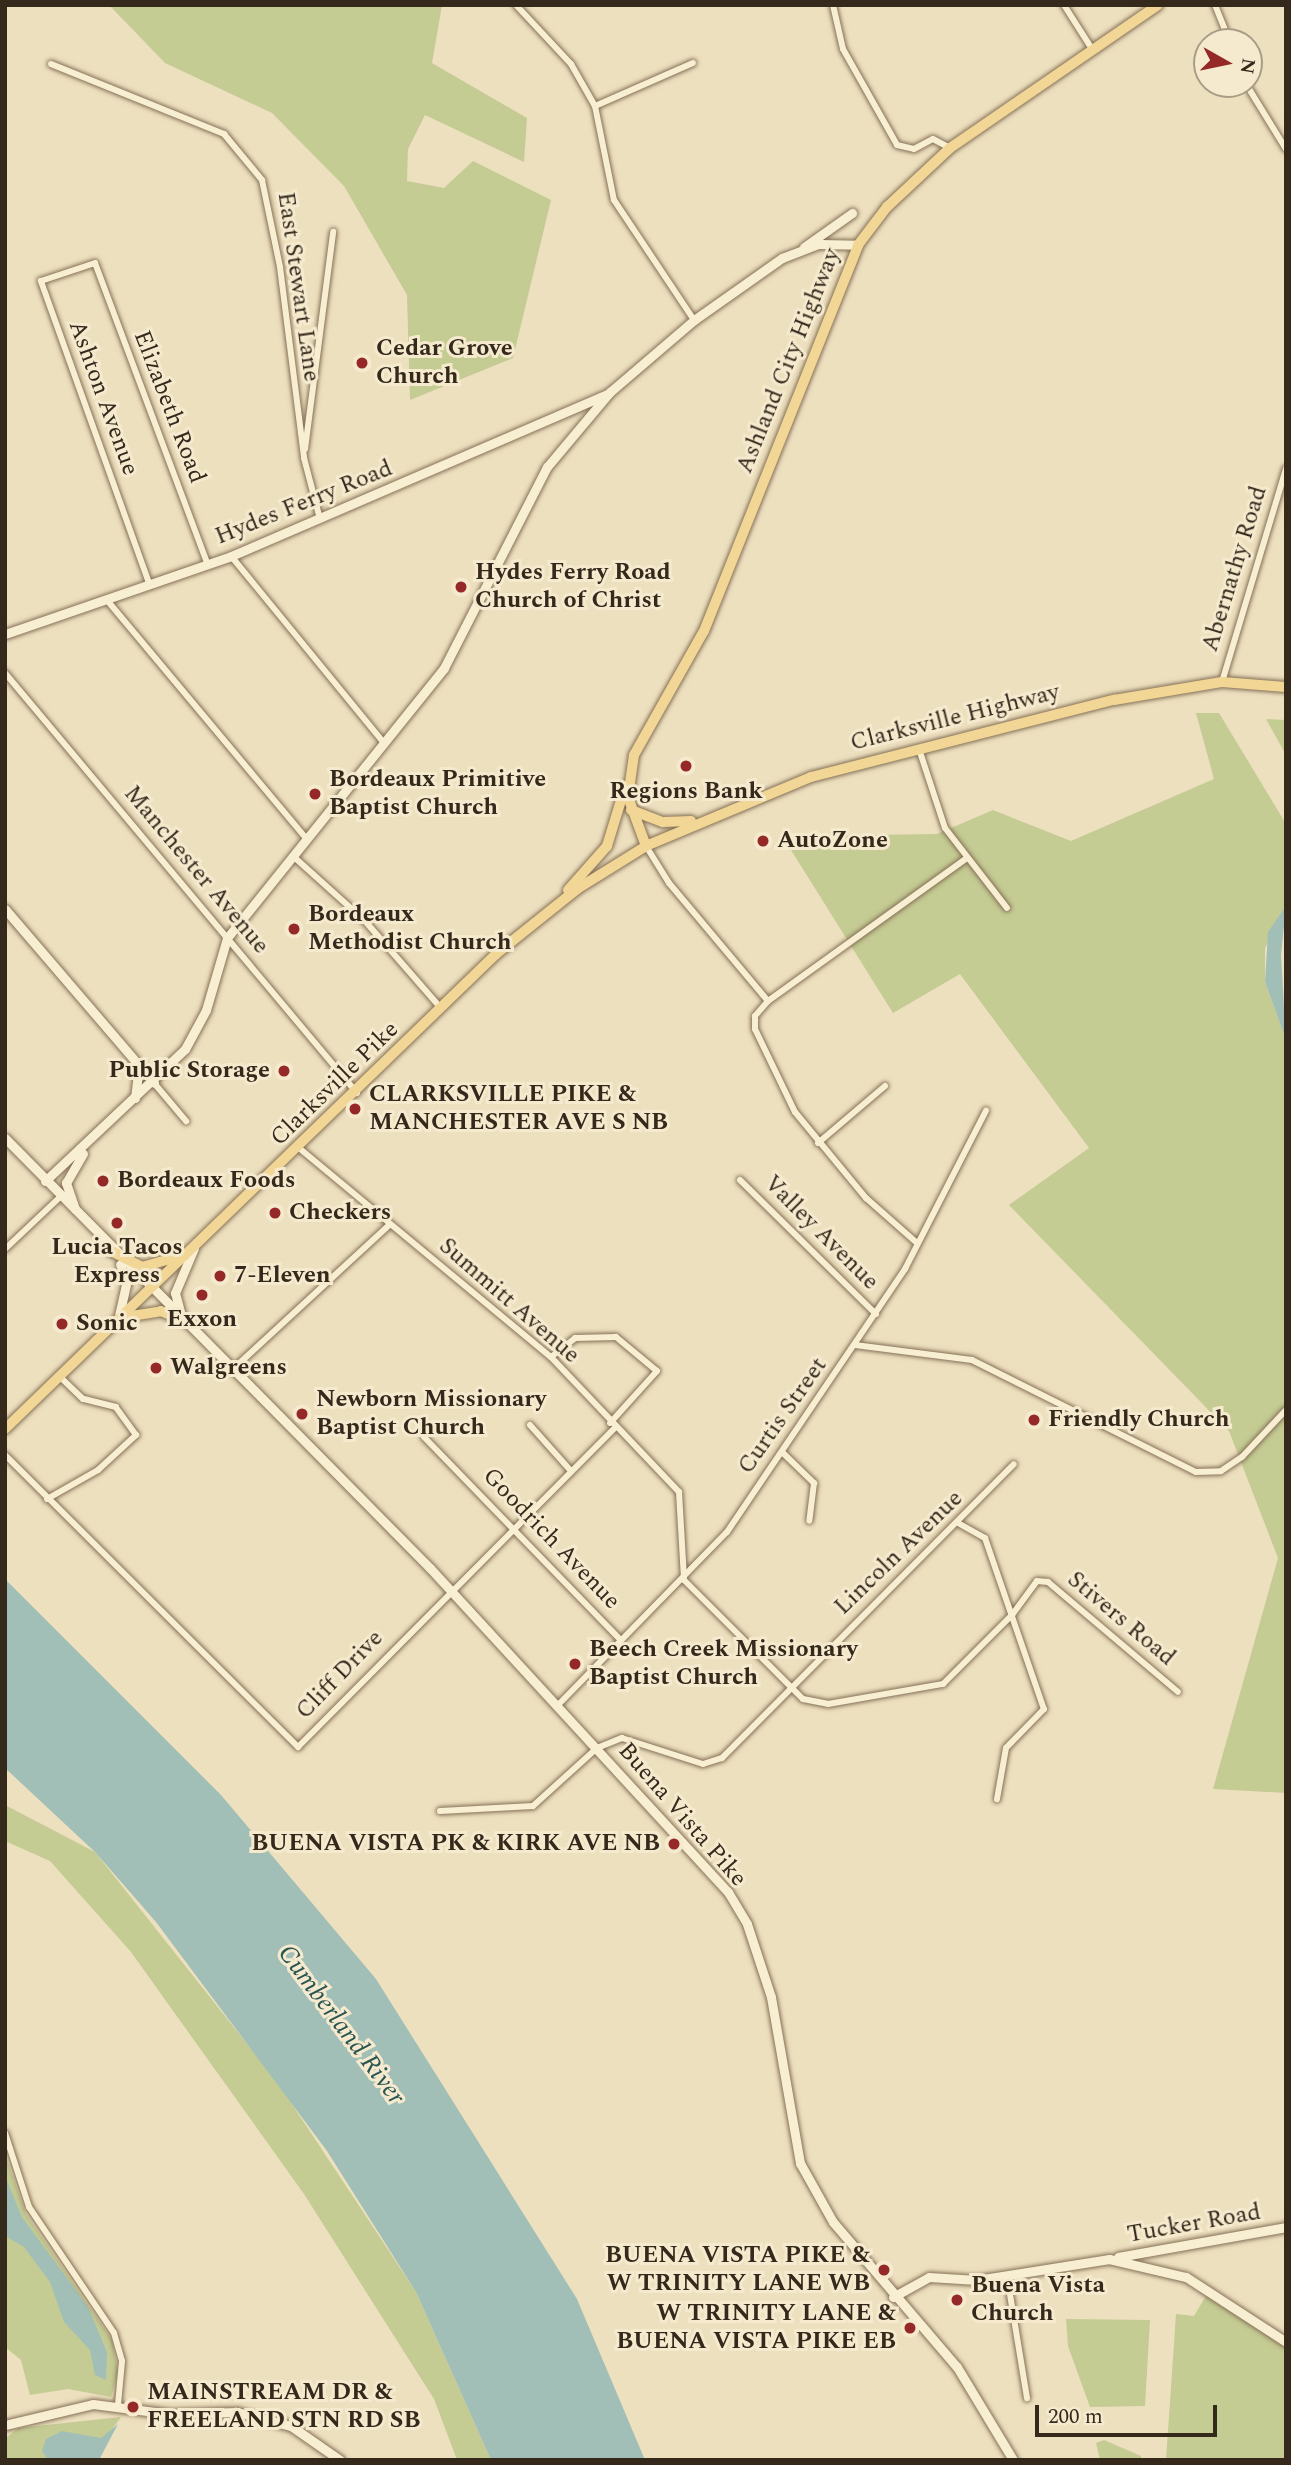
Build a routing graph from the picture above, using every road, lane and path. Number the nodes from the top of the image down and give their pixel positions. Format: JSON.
{"nodes":[{"id":1,"x":516,"y":5,"type":"edge"},
{"id":2,"x":833,"y":5,"type":"edge"},
{"id":3,"x":1064,"y":5,"type":"edge"},
{"id":4,"x":1158,"y":5,"type":"edge"},
{"id":5,"x":1215,"y":5,"type":"edge"},
{"id":6,"x":1224,"y":28,"type":"edge"},
{"id":7,"x":1092,"y":49,"type":"junction"},
{"id":8,"x":693,"y":62,"type":"dead end"},
{"id":9,"x":51,"y":64,"type":"dead end"},
{"id":10,"x":1255,"y":98,"type":"edge"},
{"id":11,"x":595,"y":106,"type":"junction"},
{"id":12,"x":950,"y":148,"type":"junction"},
{"id":13,"x":1286,"y":149,"type":"edge"},
{"id":14,"x":852,"y":213,"type":"dead end"},
{"id":15,"x":333,"y":232,"type":"dead end"},
{"id":16,"x":858,"y":245,"type":"junction"},
{"id":17,"x":797,"y":253,"type":"junction"},
{"id":18,"x":96,"y":264,"type":"joint"},
{"id":19,"x":694,"y":320,"type":"junction"},
{"id":20,"x":608,"y":397,"type":"junction"},
{"id":21,"x":304,"y":458,"type":"junction"},
{"id":22,"x":1286,"y":468,"type":"edge"},
{"id":23,"x":320,"y":519,"type":"junction"},
{"id":24,"x":231,"y":556,"type":"junction"},
{"id":25,"x":207,"y":563,"type":"junction"},
{"id":26,"x":149,"y":583,"type":"junction"},
{"id":27,"x":106,"y":599,"type":"junction"},
{"id":28,"x":5,"y":634,"type":"edge"},
{"id":29,"x":5,"y":673,"type":"edge"},
{"id":30,"x":1222,"y":682,"type":"junction"},
{"id":31,"x":1286,"y":687,"type":"edge"},
{"id":32,"x":386,"y":744,"type":"junction"},
{"id":33,"x":919,"y":749,"type":"junction"},
{"id":34,"x":627,"y":783,"type":"junction"},
{"id":35,"x":631,"y":810,"type":"junction"},
{"id":36,"x":695,"y":821,"type":"junction"},
{"id":37,"x":307,"y":839,"type":"junction"},
{"id":38,"x":646,"y":846,"type":"junction"},
{"id":39,"x":294,"y":857,"type":"junction"},
{"id":40,"x":967,"y":858,"type":"junction"},
{"id":41,"x":552,"y":908,"type":"junction"},
{"id":42,"x":1007,"y":908,"type":"dead end"},
{"id":43,"x":5,"y":909,"type":"edge"},
{"id":44,"x":227,"y":938,"type":"junction"},
{"id":45,"x":768,"y":1000,"type":"junction"},
{"id":46,"x":442,"y":1009,"type":"junction"},
{"id":47,"x":138,"y":1065,"type":"junction"},
{"id":48,"x":154,"y":1083,"type":"junction"},
{"id":49,"x":885,"y":1086,"type":"dead end"},
{"id":50,"x":357,"y":1093,"type":"junction"},
{"id":51,"x":134,"y":1101,"type":"junction"},
{"id":52,"x":986,"y":1111,"type":"dead end"},
{"id":53,"x":186,"y":1121,"type":"dead end"},
{"id":54,"x":5,"y":1138,"type":"edge"},
{"id":55,"x":90,"y":1143,"type":"junction"},
{"id":56,"x":818,"y":1143,"type":"junction"},
{"id":57,"x":299,"y":1148,"type":"junction"},
{"id":58,"x":740,"y":1180,"type":"dead end"},
{"id":59,"x":45,"y":1181,"type":"junction"},
{"id":60,"x":59,"y":1198,"type":"junction"},
{"id":61,"x":79,"y":1218,"type":"junction"},
{"id":62,"x":390,"y":1224,"type":"junction"},
{"id":63,"x":917,"y":1243,"type":"junction"},
{"id":64,"x":195,"y":1246,"type":"junction"},
{"id":65,"x":5,"y":1249,"type":"edge"},
{"id":66,"x":111,"y":1251,"type":"junction"},
{"id":67,"x":150,"y":1290,"type":"junction"},
{"id":68,"x":876,"y":1314,"type":"junction"},
{"id":69,"x":118,"y":1320,"type":"junction"},
{"id":70,"x":183,"y":1321,"type":"junction"},
{"id":71,"x":855,"y":1345,"type":"junction"},
{"id":72,"x":551,"y":1357,"type":"junction"},
{"id":73,"x":232,"y":1370,"type":"junction"},
{"id":74,"x":59,"y":1376,"type":"junction"},
{"id":75,"x":1286,"y":1410,"type":"edge"},
{"id":76,"x":530,"y":1425,"type":"dead end"},
{"id":77,"x":613,"y":1426,"type":"junction"},
{"id":78,"x":5,"y":1429,"type":"edge"},
{"id":79,"x":424,"y":1437,"type":"dead end"},
{"id":80,"x":782,"y":1452,"type":"junction"},
{"id":81,"x":5,"y":1455,"type":"edge"},
{"id":82,"x":1014,"y":1464,"type":"dead end"},
{"id":83,"x":571,"y":1471,"type":"junction"},
{"id":84,"x":47,"y":1499,"type":"junction"},
{"id":85,"x":810,"y":1521,"type":"dead end"},
{"id":86,"x":958,"y":1522,"type":"junction"},
{"id":87,"x":513,"y":1529,"type":"junction"},
{"id":88,"x":684,"y":1580,"type":"junction"},
{"id":89,"x":451,"y":1591,"type":"junction"},
{"id":90,"x":1012,"y":1615,"type":"junction"},
{"id":91,"x":620,"y":1639,"type":"junction"},
{"id":92,"x":792,"y":1685,"type":"junction"},
{"id":93,"x":1178,"y":1692,"type":"dead end"},
{"id":94,"x":559,"y":1704,"type":"junction"},
{"id":95,"x":597,"y":1748,"type":"junction"},
{"id":96,"x":997,"y":1799,"type":"dead end"},
{"id":97,"x":440,"y":1811,"type":"dead end"},
{"id":98,"x":5,"y":2133,"type":"edge"},
{"id":99,"x":1286,"y":2227,"type":"edge"},
{"id":100,"x":1109,"y":2259,"type":"junction"},
{"id":101,"x":1007,"y":2276,"type":"junction"},
{"id":102,"x":893,"y":2297,"type":"junction"},
{"id":103,"x":1286,"y":2342,"type":"edge"},
{"id":104,"x":1027,"y":2398,"type":"dead end"},
{"id":105,"x":118,"y":2405,"type":"junction"},
{"id":106,"x":5,"y":2425,"type":"edge"},
{"id":107,"x":340,"y":2460,"type":"edge"},
{"id":108,"x":1013,"y":2460,"type":"edge"}],
"edges":[{"from":1,"to":11,"type":"street"},
{"from":2,"to":12,"type":"street"},
{"from":3,"to":7,"type":"street"},
{"from":4,"to":7,"type":"main road","name":"Ashland City Highway"},
{"from":5,"to":6,"type":"street"},
{"from":7,"to":12,"type":"main road","name":"Ashland City Highway"},
{"from":8,"to":11,"type":"street"},
{"from":9,"to":21,"type":"street","name":"East Stewart Lane"},
{"from":10,"to":13,"type":"street"},
{"from":11,"to":19,"type":"street"},
{"from":12,"to":16,"type":"main road","name":"Ashland City Highway"},
{"from":14,"to":17,"type":"main road"},
{"from":15,"to":21,"type":"street"},
{"from":16,"to":17,"type":"main road"},
{"from":16,"to":34,"type":"main road","name":"Ashland City Highway"},
{"from":17,"to":19,"type":"main road"},
{"from":18,"to":25,"type":"street","name":"Elizabeth Road"},
{"from":18,"to":26,"type":"street","name":"Ashton Avenue"},
{"from":19,"to":20,"type":"main road"},
{"from":20,"to":23,"type":"main road","name":"Hydes Ferry Road"},
{"from":20,"to":32,"type":"main road"},
{"from":21,"to":23,"type":"street","name":"East Stewart Lane"},
{"from":22,"to":30,"type":"street","name":"Abernathy Road"},
{"from":23,"to":24,"type":"main road","name":"Hydes Ferry Road"},
{"from":24,"to":25,"type":"main road","name":"Hydes Ferry Road"},
{"from":24,"to":32,"type":"street"},
{"from":25,"to":26,"type":"main road","name":"Hydes Ferry Road"},
{"from":26,"to":27,"type":"main road","name":"Hydes Ferry Road"},
{"from":27,"to":28,"type":"main road","name":"Hydes Ferry Road"},
{"from":27,"to":37,"type":"street"},
{"from":29,"to":44,"type":"street","name":"Manchester Avenue"},
{"from":30,"to":31,"type":"main road","name":"Clarksville Highway"},
{"from":30,"to":33,"type":"main road","name":"Clarksville Highway"},
{"from":32,"to":37,"type":"main road"},
{"from":33,"to":36,"type":"main road","name":"Clarksville Highway"},
{"from":33,"to":40,"type":"street"},
{"from":34,"to":35,"type":"main road","name":"Ashland City Highway"},
{"from":34,"to":41,"type":"main road"},
{"from":35,"to":36,"type":"main road"},
{"from":35,"to":38,"type":"main road","name":"Ashland City Highway"},
{"from":36,"to":38,"type":"main road","name":"Clarksville Highway"},
{"from":37,"to":39,"type":"main road"},
{"from":38,"to":41,"type":"main road","name":"Clarksville Pike"},
{"from":38,"to":45,"type":"street"},
{"from":39,"to":44,"type":"main road"},
{"from":39,"to":46,"type":"street"},
{"from":40,"to":42,"type":"street"},
{"from":40,"to":45,"type":"street"},
{"from":41,"to":46,"type":"main road","name":"Clarksville Pike"},
{"from":43,"to":47,"type":"main road"},
{"from":44,"to":48,"type":"main road"},
{"from":44,"to":50,"type":"street","name":"Manchester Avenue"},
{"from":45,"to":56,"type":"street"},
{"from":46,"to":50,"type":"main road","name":"Clarksville Pike"},
{"from":47,"to":48,"type":"main road"},
{"from":47,"to":51,"type":"main road"},
{"from":48,"to":51,"type":"main road"},
{"from":48,"to":53,"type":"street"},
{"from":49,"to":56,"type":"street"},
{"from":50,"to":57,"type":"main road","name":"Clarksville Pike"},
{"from":51,"to":55,"type":"main road"},
{"from":52,"to":63,"type":"street","name":"Curtis Street"},
{"from":54,"to":59,"type":"main road","name":"Buena Vista Pike"},
{"from":55,"to":59,"type":"main road"},
{"from":55,"to":61,"type":"main road"},
{"from":56,"to":63,"type":"street"},
{"from":57,"to":62,"type":"street","name":"Summitt Avenue"},
{"from":57,"to":64,"type":"main road","name":"Clarksville Pike"},
{"from":58,"to":68,"type":"street","name":"Valley Avenue"},
{"from":59,"to":60,"type":"main road","name":"Buena Vista Pike"},
{"from":60,"to":61,"type":"main road","name":"Buena Vista Pike"},
{"from":60,"to":65,"type":"street"},
{"from":61,"to":66,"type":"main road","name":"Buena Vista Pike"},
{"from":62,"to":72,"type":"street","name":"Summitt Avenue"},
{"from":62,"to":73,"type":"street"},
{"from":63,"to":68,"type":"street","name":"Curtis Street"},
{"from":64,"to":66,"type":"main road"},
{"from":64,"to":67,"type":"main road","name":"Clarksville Pike"},
{"from":64,"to":70,"type":"main road"},
{"from":66,"to":67,"type":"main road","name":"Buena Vista Pike"},
{"from":66,"to":69,"type":"main road"},
{"from":67,"to":69,"type":"main road","name":"Clarksville Pike"},
{"from":67,"to":70,"type":"main road","name":"Buena Vista Pike"},
{"from":68,"to":71,"type":"street","name":"Curtis Street"},
{"from":69,"to":70,"type":"main road"},
{"from":69,"to":74,"type":"main road","name":"Clarksville Pike"},
{"from":70,"to":73,"type":"main road","name":"Buena Vista Pike"},
{"from":71,"to":75,"type":"street"},
{"from":71,"to":80,"type":"street","name":"Curtis Street"},
{"from":72,"to":77,"type":"street","name":"Summitt Avenue"},
{"from":72,"to":77,"type":"street","name":"Cliff Drive"},
{"from":73,"to":89,"type":"main road","name":"Buena Vista Pike"},
{"from":74,"to":78,"type":"main road","name":"Clarksville Pike"},
{"from":74,"to":84,"type":"street"},
{"from":76,"to":83,"type":"street"},
{"from":77,"to":83,"type":"street","name":"Cliff Drive"},
{"from":77,"to":88,"type":"street","name":"Summitt Avenue"},
{"from":79,"to":87,"type":"street","name":"Goodrich Avenue"},
{"from":80,"to":85,"type":"street"},
{"from":80,"to":88,"type":"street","name":"Curtis Street"},
{"from":81,"to":84,"type":"street","name":"Cliff Drive"},
{"from":82,"to":86,"type":"street","name":"Lincoln Avenue"},
{"from":83,"to":87,"type":"street","name":"Cliff Drive"},
{"from":84,"to":89,"type":"street","name":"Cliff Drive"},
{"from":86,"to":90,"type":"street"},
{"from":86,"to":92,"type":"street","name":"Lincoln Avenue"},
{"from":87,"to":89,"type":"street","name":"Cliff Drive"},
{"from":87,"to":91,"type":"street","name":"Goodrich Avenue"},
{"from":88,"to":91,"type":"street","name":"Curtis Street"},
{"from":88,"to":92,"type":"street"},
{"from":89,"to":94,"type":"main road","name":"Buena Vista Pike"},
{"from":90,"to":92,"type":"street"},
{"from":90,"to":93,"type":"street","name":"Stivers Road"},
{"from":90,"to":96,"type":"street"},
{"from":91,"to":94,"type":"street","name":"Curtis Street"},
{"from":92,"to":95,"type":"street","name":"Lincoln Avenue"},
{"from":94,"to":95,"type":"main road","name":"Buena Vista Pike"},
{"from":95,"to":97,"type":"street"},
{"from":95,"to":102,"type":"main road","name":"Buena Vista Pike"},
{"from":98,"to":105,"type":"street"},
{"from":99,"to":100,"type":"main road","name":"Tucker Road"},
{"from":100,"to":101,"type":"main road"},
{"from":100,"to":103,"type":"main road"},
{"from":101,"to":102,"type":"main road"},
{"from":101,"to":104,"type":"street"},
{"from":102,"to":108,"type":"main road","name":"Buena Vista Pike"},
{"from":105,"to":106,"type":"main road"},
{"from":105,"to":107,"type":"main road"}]}
